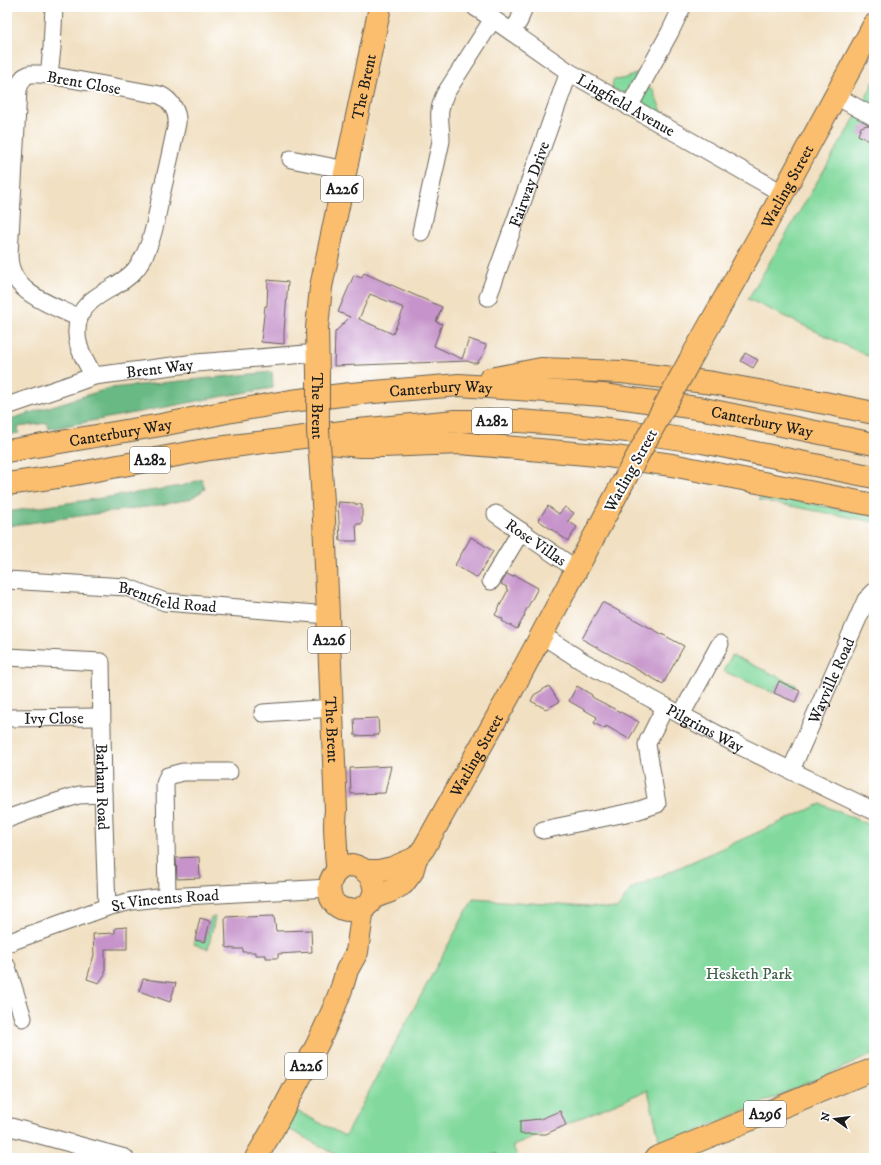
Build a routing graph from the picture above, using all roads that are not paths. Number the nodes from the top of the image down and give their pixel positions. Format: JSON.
{"nodes":[{"id":1,"x":54,"y":7,"type":"edge"},
{"id":2,"x":380,"y":7,"type":"edge"},
{"id":3,"x":524,"y":7,"type":"edge"},
{"id":4,"x":682,"y":7,"type":"edge"},
{"id":5,"x":483,"y":11,"type":"edge"},
{"id":6,"x":874,"y":25,"type":"edge"},
{"id":7,"x":512,"y":31,"type":"junction"},
{"id":8,"x":569,"y":72,"type":"junction"},
{"id":9,"x":49,"y":75,"type":"junction"},
{"id":10,"x":836,"y":96,"type":"junction"},
{"id":11,"x":629,"y":107,"type":"junction"},
{"id":12,"x":874,"y":117,"type":"edge"},
{"id":13,"x":291,"y":159,"type":"dead end"},
{"id":14,"x":346,"y":170,"type":"junction"},
{"id":15,"x":782,"y":192,"type":"junction"},
{"id":16,"x":421,"y":232,"type":"dead end"},
{"id":17,"x":488,"y":297,"type":"dead end"},
{"id":18,"x":79,"y":318,"type":"junction"},
{"id":19,"x":318,"y":363,"type":"junction"},
{"id":20,"x":94,"y":376,"type":"junction"},
{"id":21,"x":459,"y":385,"type":"junction"},
{"id":22,"x":7,"y":406,"type":"edge"},
{"id":23,"x":874,"y":413,"type":"edge"},
{"id":24,"x":294,"y":439,"type":"junction"},
{"id":25,"x":874,"y":444,"type":"edge"},
{"id":26,"x":7,"y":451,"type":"edge"},
{"id":27,"x":874,"y":477,"type":"edge"},
{"id":28,"x":7,"y":484,"type":"edge"},
{"id":29,"x":874,"y":505,"type":"edge"},
{"id":30,"x":496,"y":514,"type":"dead end"},
{"id":31,"x":521,"y":531,"type":"junction"},
{"id":32,"x":577,"y":568,"type":"junction"},
{"id":33,"x":7,"y":580,"type":"edge"},
{"id":34,"x":491,"y":581,"type":"dead end"},
{"id":35,"x":874,"y":592,"type":"edge"},
{"id":36,"x":328,"y":615,"type":"junction"},
{"id":37,"x":542,"y":635,"type":"junction"},
{"id":38,"x":720,"y":644,"type":"dead end"},
{"id":39,"x":7,"y":657,"type":"edge"},
{"id":40,"x":665,"y":707,"type":"junction"},
{"id":41,"x":332,"y":708,"type":"junction"},
{"id":42,"x":263,"y":712,"type":"dead end"},
{"id":43,"x":681,"y":715,"type":"junction"},
{"id":44,"x":101,"y":717,"type":"junction"},
{"id":45,"x":7,"y":718,"type":"edge"},
{"id":46,"x":791,"y":770,"type":"junction"},
{"id":47,"x":229,"y":772,"type":"dead end"},
{"id":48,"x":103,"y":794,"type":"junction"},
{"id":49,"x":874,"y":811,"type":"edge"},
{"id":50,"x":7,"y":819,"type":"edge"},
{"id":51,"x":543,"y":830,"type":"dead end"},
{"id":52,"x":416,"y":858,"type":"junction"},
{"id":53,"x":347,"y":874,"type":"junction"},
{"id":54,"x":167,"y":897,"type":"junction"},
{"id":55,"x":368,"y":903,"type":"junction"},
{"id":56,"x":107,"y":907,"type":"junction"},
{"id":57,"x":342,"y":908,"type":"junction"},
{"id":58,"x":7,"y":943,"type":"edge"},
{"id":59,"x":7,"y":967,"type":"edge"},
{"id":60,"x":347,"y":970,"type":"junction"},
{"id":61,"x":22,"y":1018,"type":"dead end"},
{"id":62,"x":874,"y":1069,"type":"edge"},
{"id":63,"x":7,"y":1126,"type":"edge"},
{"id":64,"x":125,"y":1158,"type":"edge"},
{"id":65,"x":256,"y":1158,"type":"edge"},
{"id":66,"x":656,"y":1158,"type":"edge"}],
"edges":[{"from":1,"to":9,"type":"street"},
{"from":2,"to":14,"type":"main road","name":"The Brent","number":"A226"},
{"from":3,"to":7,"type":"street"},
{"from":4,"to":11,"type":"street"},
{"from":5,"to":7,"type":"street","name":"Lingfield Avenue"},
{"from":5,"to":16,"type":"street"},
{"from":6,"to":10,"type":"main road","name":"Watling Street"},
{"from":7,"to":8,"type":"street","name":"Lingfield Avenue"},
{"from":8,"to":11,"type":"street","name":"Lingfield Avenue"},
{"from":8,"to":17,"type":"street","name":"Fairway Drive"},
{"from":9,"to":18,"type":"street","name":"Brent Close"},
{"from":9,"to":18,"type":"street","name":"Brent Close"},
{"from":10,"to":12,"type":"street"},
{"from":10,"to":15,"type":"main road","name":"Watling Street"},
{"from":11,"to":15,"type":"street","name":"Lingfield Avenue"},
{"from":13,"to":14,"type":"street"},
{"from":14,"to":19,"type":"main road","name":"The Brent","number":"A226"},
{"from":15,"to":32,"type":"main road","name":"Watling Street","bridge":true},
{"from":18,"to":20,"type":"street","name":"Brent Close"},
{"from":19,"to":20,"type":"street","name":"Brent Way"},
{"from":19,"to":36,"type":"main road","name":"The Brent","number":"A226","bridge":true},
{"from":20,"to":22,"type":"street","name":"Brent Way"},
{"from":21,"to":23,"type":"main road"},
{"from":21,"to":25,"type":"main road","name":"Canterbury Way","number":"A282"},
{"from":21,"to":26,"type":"main road","name":"Canterbury Way","number":"A282"},
{"from":24,"to":27,"type":"main road","name":"Canterbury Way","number":"A282"},
{"from":24,"to":28,"type":"main road","name":"Canterbury Way","number":"A282"},
{"from":24,"to":29,"type":"main road"},
{"from":30,"to":31,"type":"street","name":"Rose Villas"},
{"from":31,"to":32,"type":"street","name":"Rose Villas"},
{"from":31,"to":34,"type":"street"},
{"from":32,"to":37,"type":"main road","name":"Watling Street"},
{"from":33,"to":36,"type":"street","name":"Brentfield Road"},
{"from":35,"to":46,"type":"street","name":"Wayville Road"},
{"from":36,"to":41,"type":"main road","name":"The Brent","number":"A226"},
{"from":37,"to":40,"type":"street","name":"Pilgrims Way"},
{"from":37,"to":52,"type":"main road","name":"Watling Street"},
{"from":38,"to":43,"type":"street"},
{"from":39,"to":44,"type":"street","name":"Barham Road"},
{"from":40,"to":43,"type":"street","name":"Pilgrims Way"},
{"from":40,"to":51,"type":"street"},
{"from":41,"to":42,"type":"street"},
{"from":41,"to":53,"type":"main road","name":"The Brent","number":"A226"},
{"from":43,"to":46,"type":"street","name":"Pilgrims Way"},
{"from":44,"to":45,"type":"street","name":"Ivy Close"},
{"from":44,"to":48,"type":"street","name":"Barham Road"},
{"from":46,"to":49,"type":"street","name":"Pilgrims Way"},
{"from":47,"to":54,"type":"street"},
{"from":48,"to":50,"type":"street"},
{"from":48,"to":56,"type":"street","name":"Barham Road"},
{"from":52,"to":53,"type":"main road"},
{"from":52,"to":55,"type":"main road","name":"Watling Street"},
{"from":53,"to":54,"type":"street","name":"St Vincents Road"},
{"from":53,"to":55,"type":"main road","name":"The Brent"},
{"from":53,"to":57,"type":"main road","name":"The Brent"},
{"from":54,"to":56,"type":"street","name":"St Vincents Road"},
{"from":55,"to":57,"type":"main road"},
{"from":55,"to":60,"type":"main road","name":"The Brent","number":"A226"},
{"from":56,"to":58,"type":"street","name":"St Vincents Road"},
{"from":57,"to":60,"type":"main road","name":"The Brent","number":"A226"},
{"from":59,"to":61,"type":"street"},
{"from":60,"to":65,"type":"main road","name":"The Brent","number":"A226"},
{"from":62,"to":66,"type":"main road","number":"A296"},
{"from":63,"to":64,"type":"street"}]}
